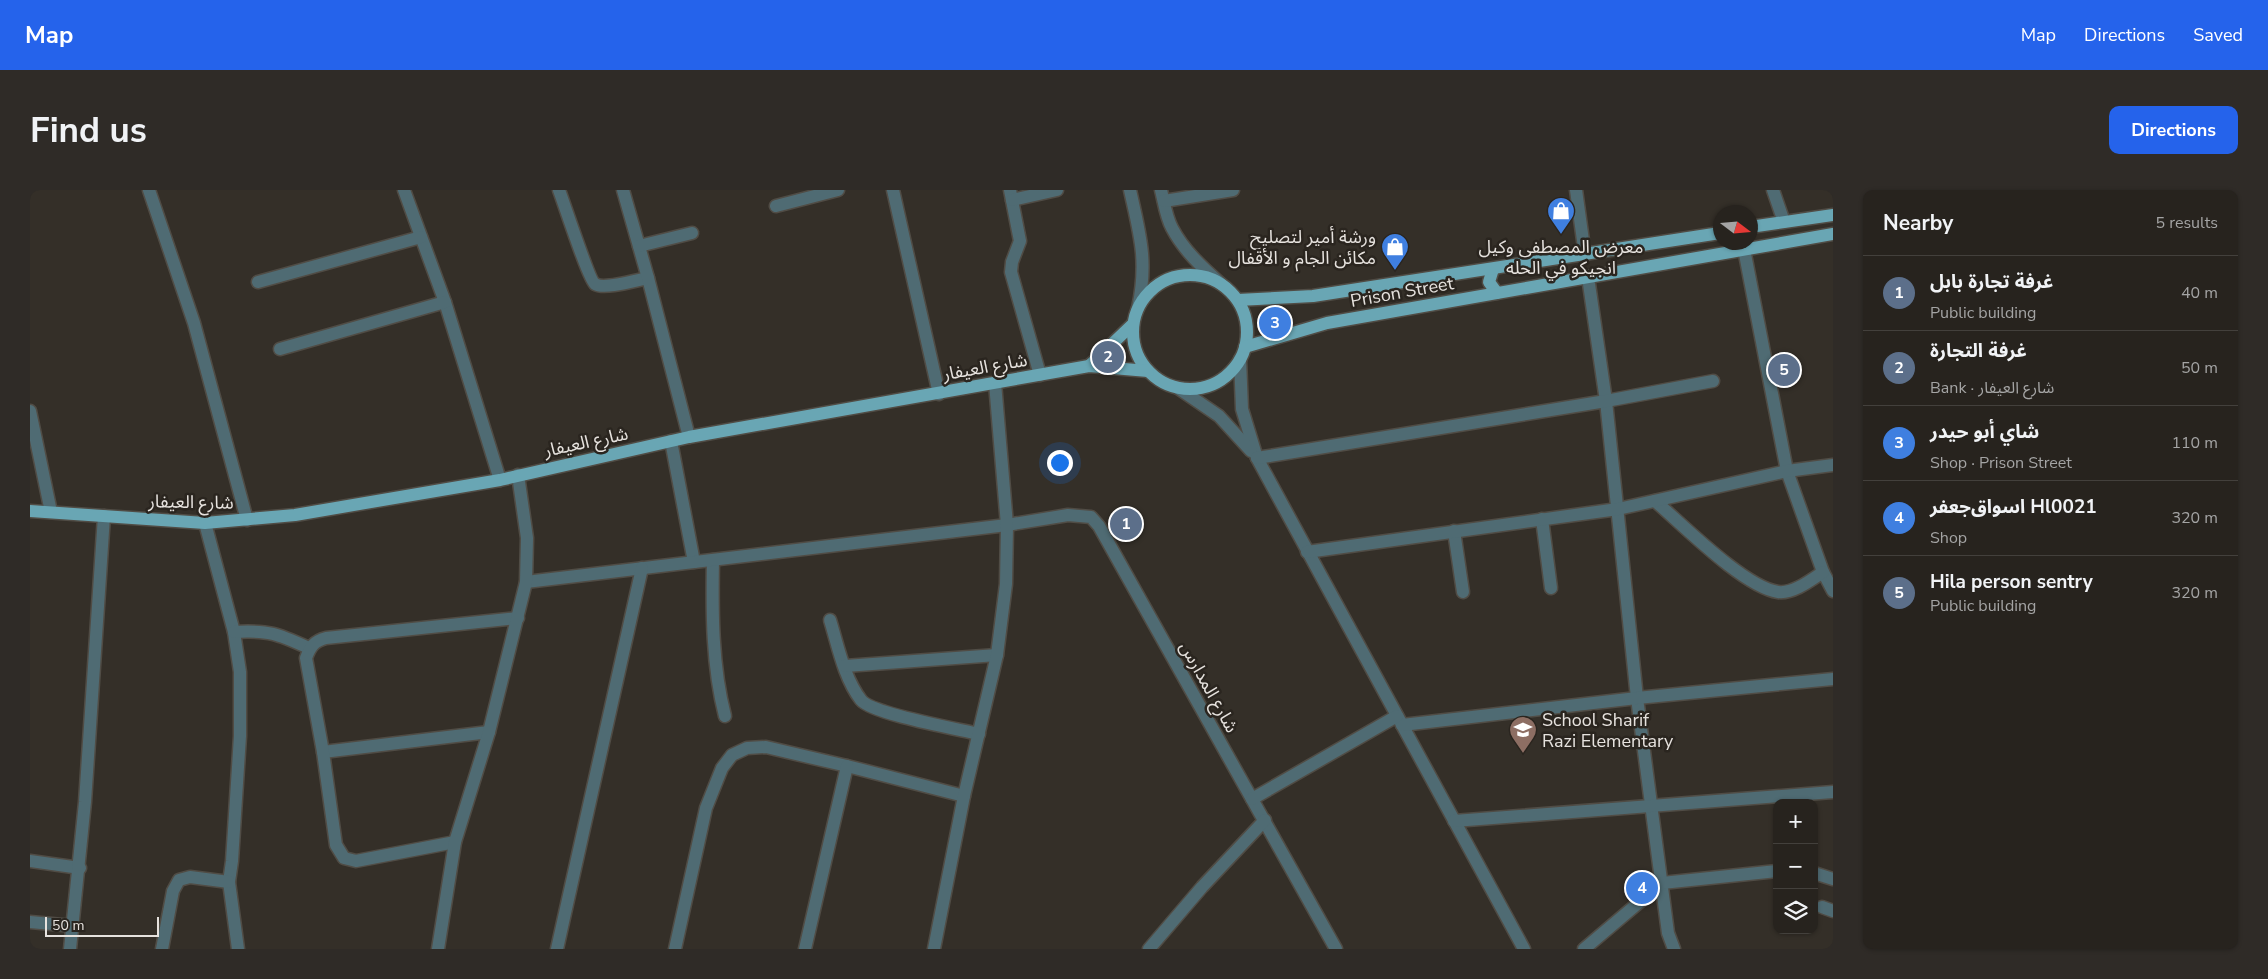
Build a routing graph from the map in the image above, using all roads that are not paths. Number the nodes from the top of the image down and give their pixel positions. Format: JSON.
{"nodes":[{"id":1,"x":149,"y":190,"type":"edge"},
{"id":2,"x":404,"y":190,"type":"edge"},
{"id":3,"x":559,"y":190,"type":"edge"},
{"id":4,"x":622,"y":190,"type":"edge"},
{"id":5,"x":838,"y":190,"type":"edge"},
{"id":6,"x":893,"y":190,"type":"edge"},
{"id":7,"x":1056,"y":190,"type":"edge"},
{"id":8,"x":1130,"y":190,"type":"edge"},
{"id":9,"x":1233,"y":190,"type":"edge"},
{"id":10,"x":1576,"y":190,"type":"edge"},
{"id":11,"x":1773,"y":190,"type":"edge"},
{"id":12,"x":1011,"y":195,"type":"edge"},
{"id":13,"x":1163,"y":196,"type":"edge"},
{"id":14,"x":776,"y":206,"type":"dead end"},
{"id":15,"x":1833,"y":214,"type":"edge"},
{"id":16,"x":1784,"y":222,"type":"junction"},
{"id":17,"x":1758,"y":227,"type":"edge"},
{"id":18,"x":692,"y":233,"type":"dead end"},
{"id":19,"x":1713,"y":234,"type":"edge"},
{"id":20,"x":1833,"y":234,"type":"edge"},
{"id":21,"x":421,"y":237,"type":"junction"},
{"id":22,"x":1758,"y":244,"type":"edge"},
{"id":23,"x":639,"y":246,"type":"junction"},
{"id":24,"x":1719,"y":250,"type":"edge"},
{"id":25,"x":1728,"y":250,"type":"edge"},
{"id":26,"x":1737,"y":250,"type":"edge"},
{"id":27,"x":1718,"y":254,"type":"junction"},
{"id":28,"x":1585,"y":255,"type":"junction"},
{"id":29,"x":1493,"y":269,"type":"junction"},
{"id":30,"x":1468,"y":273,"type":"junction"},
{"id":31,"x":1588,"y":277,"type":"junction"},
{"id":32,"x":648,"y":278,"type":"junction"},
{"id":33,"x":258,"y":282,"type":"dead end"},
{"id":34,"x":1222,"y":284,"type":"junction"},
{"id":35,"x":1497,"y":293,"type":"junction"},
{"id":36,"x":1474,"y":297,"type":"junction"},
{"id":37,"x":1238,"y":300,"type":"junction"},
{"id":38,"x":445,"y":302,"type":"junction"},
{"id":39,"x":1138,"y":308,"type":"junction"},
{"id":40,"x":1133,"y":324,"type":"junction"},
{"id":41,"x":1244,"y":347,"type":"junction"},
{"id":42,"x":280,"y":348,"type":"dead end"},
{"id":43,"x":1240,"y":360,"type":"junction"},
{"id":44,"x":1089,"y":366,"type":"junction"},
{"id":45,"x":1148,"y":371,"type":"junction"},
{"id":46,"x":1040,"y":375,"type":"junction"},
{"id":47,"x":1713,"y":381,"type":"dead end"},
{"id":48,"x":996,"y":383,"type":"junction"},
{"id":49,"x":1178,"y":388,"type":"junction"},
{"id":50,"x":939,"y":394,"type":"junction"},
{"id":51,"x":1606,"y":401,"type":"junction"},
{"id":52,"x":30,"y":410,"type":"edge"},
{"id":53,"x":689,"y":437,"type":"junction"},
{"id":54,"x":671,"y":441,"type":"junction"},
{"id":55,"x":1257,"y":458,"type":"junction"},
{"id":56,"x":1833,"y":465,"type":"edge"},
{"id":57,"x":1787,"y":471,"type":"junction"},
{"id":58,"x":518,"y":475,"type":"junction"},
{"id":59,"x":500,"y":480,"type":"junction"},
{"id":60,"x":1655,"y":501,"type":"junction"},
{"id":61,"x":1618,"y":509,"type":"junction"},
{"id":62,"x":51,"y":512,"type":"junction"},
{"id":63,"x":31,"y":514,"type":"edge"},
{"id":64,"x":104,"y":516,"type":"junction"},
{"id":65,"x":1542,"y":519,"type":"junction"},
{"id":66,"x":246,"y":520,"type":"junction"},
{"id":67,"x":205,"y":523,"type":"junction"},
{"id":68,"x":1007,"y":525,"type":"junction"},
{"id":69,"x":1454,"y":531,"type":"junction"},
{"id":70,"x":1307,"y":552,"type":"junction"},
{"id":71,"x":713,"y":560,"type":"junction"},
{"id":72,"x":694,"y":562,"type":"junction"},
{"id":73,"x":642,"y":568,"type":"junction"},
{"id":74,"x":1823,"y":572,"type":"junction"},
{"id":75,"x":526,"y":582,"type":"junction"},
{"id":76,"x":1551,"y":588,"type":"dead end"},
{"id":77,"x":1833,"y":591,"type":"edge"},
{"id":78,"x":1463,"y":592,"type":"dead end"},
{"id":79,"x":518,"y":618,"type":"junction"},
{"id":80,"x":830,"y":620,"type":"dead end"},
{"id":81,"x":234,"y":632,"type":"junction"},
{"id":82,"x":310,"y":648,"type":"junction"},
{"id":83,"x":997,"y":654,"type":"junction"},
{"id":84,"x":845,"y":666,"type":"junction"},
{"id":85,"x":1833,"y":679,"type":"edge"},
{"id":86,"x":1637,"y":698,"type":"junction"},
{"id":87,"x":725,"y":716,"type":"dead end"},
{"id":88,"x":1399,"y":720,"type":"junction"},
{"id":89,"x":488,"y":732,"type":"junction"},
{"id":90,"x":979,"y":734,"type":"junction"},
{"id":91,"x":323,"y":752,"type":"junction"},
{"id":92,"x":846,"y":766,"type":"junction"},
{"id":93,"x":1833,"y":792,"type":"edge"},
{"id":94,"x":964,"y":796,"type":"junction"},
{"id":95,"x":1252,"y":799,"type":"junction"},
{"id":96,"x":1651,"y":807,"type":"junction"},
{"id":97,"x":1265,"y":820,"type":"junction"},
{"id":98,"x":1454,"y":821,"type":"junction"},
{"id":99,"x":455,"y":842,"type":"junction"},
{"id":100,"x":30,"y":862,"type":"edge"},
{"id":101,"x":80,"y":868,"type":"junction"},
{"id":102,"x":1773,"y":871,"type":"edge"},
{"id":103,"x":1818,"y":874,"type":"edge"},
{"id":104,"x":1833,"y":879,"type":"edge"},
{"id":105,"x":229,"y":882,"type":"junction"},
{"id":106,"x":1662,"y":883,"type":"junction"},
{"id":107,"x":30,"y":922,"type":"edge"},
{"id":108,"x":72,"y":926,"type":"junction"},
{"id":109,"x":1151,"y":947,"type":"edge"},
{"id":110,"x":70,"y":949,"type":"edge"},
{"id":111,"x":162,"y":949,"type":"edge"},
{"id":112,"x":238,"y":949,"type":"edge"},
{"id":113,"x":438,"y":949,"type":"edge"},
{"id":114,"x":557,"y":949,"type":"edge"},
{"id":115,"x":675,"y":949,"type":"edge"},
{"id":116,"x":805,"y":949,"type":"edge"},
{"id":117,"x":934,"y":949,"type":"edge"},
{"id":118,"x":1336,"y":949,"type":"edge"},
{"id":119,"x":1524,"y":949,"type":"edge"},
{"id":120,"x":1584,"y":949,"type":"edge"},
{"id":121,"x":1674,"y":949,"type":"edge"}],
"edges":[{"from":1,"to":66,"type":"street"},
{"from":2,"to":21,"type":"street"},
{"from":3,"to":32,"type":"street"},
{"from":4,"to":23,"type":"street"},
{"from":5,"to":14,"type":"street"},
{"from":6,"to":50,"type":"street"},
{"from":7,"to":12,"type":"street"},
{"from":8,"to":39,"type":"street"},
{"from":9,"to":13,"type":"street"},
{"from":10,"to":28,"type":"street"},
{"from":11,"to":16,"type":"street"},
{"from":12,"to":46,"type":"street"},
{"from":13,"to":34,"type":"street"},
{"from":15,"to":16,"type":"main road"},
{"from":16,"to":17,"type":"main road"},
{"from":18,"to":23,"type":"street"},
{"from":19,"to":28,"type":"main road","name":"Prison Street"},
{"from":20,"to":22,"type":"main road","name":"Prison Street"},
{"from":21,"to":33,"type":"street"},
{"from":21,"to":38,"type":"street"},
{"from":23,"to":32,"type":"street"},
{"from":24,"to":27,"type":"main road"},
{"from":25,"to":27,"type":"main road","name":"Prison Street"},
{"from":26,"to":57,"type":"street"},
{"from":27,"to":31,"type":"main road","name":"Prison Street"},
{"from":28,"to":29,"type":"main road","name":"Prison Street"},
{"from":29,"to":30,"type":"main road","name":"Prison Street"},
{"from":29,"to":35,"type":"main road"},
{"from":30,"to":36,"type":"main road"},
{"from":30,"to":37,"type":"main road","name":"Prison Street"},
{"from":31,"to":35,"type":"main road","name":"Prison Street"},
{"from":31,"to":51,"type":"street"},
{"from":32,"to":53,"type":"street"},
{"from":34,"to":37,"type":"main road"},
{"from":34,"to":39,"type":"main road"},
{"from":35,"to":36,"type":"main road","name":"Prison Street"},
{"from":36,"to":41,"type":"main road","name":"Prison Street"},
{"from":37,"to":41,"type":"main road"},
{"from":38,"to":42,"type":"street"},
{"from":38,"to":59,"type":"street"},
{"from":39,"to":40,"type":"main road"},
{"from":40,"to":44,"type":"main road"},
{"from":40,"to":45,"type":"main road"},
{"from":41,"to":43,"type":"main road"},
{"from":43,"to":49,"type":"main road"},
{"from":43,"to":55,"type":"street"},
{"from":44,"to":45,"type":"main road","name":"شارع العيفار"},
{"from":44,"to":46,"type":"main road","name":"شارع العيفار"},
{"from":45,"to":49,"type":"main road"},
{"from":46,"to":48,"type":"main road","name":"شارع العيفار"},
{"from":47,"to":51,"type":"street"},
{"from":48,"to":50,"type":"main road","name":"شارع العيفار"},
{"from":48,"to":68,"type":"street"},
{"from":49,"to":55,"type":"street"},
{"from":50,"to":53,"type":"main road","name":"شارع العيفار"},
{"from":51,"to":55,"type":"street"},
{"from":51,"to":61,"type":"street"},
{"from":52,"to":62,"type":"street"},
{"from":53,"to":54,"type":"main road","name":"شارع العيفار"},
{"from":54,"to":58,"type":"main road","name":"شارع العيفار"},
{"from":54,"to":72,"type":"street"},
{"from":55,"to":70,"type":"street"},
{"from":56,"to":57,"type":"street"},
{"from":57,"to":60,"type":"street"},
{"from":57,"to":74,"type":"street"},
{"from":58,"to":59,"type":"main road","name":"شارع العيفار"},
{"from":58,"to":75,"type":"street"},
{"from":59,"to":66,"type":"main road","name":"شارع العيفار"},
{"from":60,"to":61,"type":"street"},
{"from":60,"to":74,"type":"street"},
{"from":61,"to":65,"type":"street"},
{"from":61,"to":86,"type":"street"},
{"from":62,"to":63,"type":"main road","name":"شارع العيفار"},
{"from":62,"to":64,"type":"main road","name":"شارع العيفار"},
{"from":64,"to":67,"type":"main road","name":"شارع العيفار"},
{"from":64,"to":101,"type":"street"},
{"from":65,"to":69,"type":"street"},
{"from":65,"to":76,"type":"street"},
{"from":66,"to":67,"type":"main road","name":"شارع العيفار"},
{"from":67,"to":81,"type":"street"},
{"from":68,"to":71,"type":"street"},
{"from":68,"to":83,"type":"street"},
{"from":68,"to":95,"type":"street","name":"شارع المدارس"},
{"from":69,"to":70,"type":"street"},
{"from":69,"to":78,"type":"street"},
{"from":70,"to":88,"type":"street"},
{"from":71,"to":72,"type":"street"},
{"from":71,"to":87,"type":"street"},
{"from":72,"to":73,"type":"street"},
{"from":73,"to":75,"type":"street"},
{"from":73,"to":114,"type":"street"},
{"from":74,"to":77,"type":"street"},
{"from":75,"to":79,"type":"street"},
{"from":79,"to":82,"type":"street"},
{"from":79,"to":89,"type":"street"},
{"from":80,"to":84,"type":"street"},
{"from":81,"to":82,"type":"street"},
{"from":81,"to":105,"type":"street"},
{"from":82,"to":91,"type":"street"},
{"from":83,"to":84,"type":"street"},
{"from":83,"to":90,"type":"street"},
{"from":84,"to":90,"type":"street"},
{"from":85,"to":86,"type":"street"},
{"from":86,"to":88,"type":"street"},
{"from":86,"to":96,"type":"street"},
{"from":88,"to":95,"type":"street"},
{"from":88,"to":98,"type":"street"},
{"from":89,"to":91,"type":"street"},
{"from":89,"to":99,"type":"street"},
{"from":90,"to":94,"type":"street"},
{"from":91,"to":99,"type":"street"},
{"from":92,"to":94,"type":"street"},
{"from":92,"to":115,"type":"street"},
{"from":92,"to":116,"type":"street"},
{"from":93,"to":96,"type":"street"},
{"from":94,"to":117,"type":"street"},
{"from":95,"to":97,"type":"street","name":"شارع المدارس"},
{"from":96,"to":98,"type":"street"},
{"from":96,"to":106,"type":"street"},
{"from":97,"to":109,"type":"street"},
{"from":97,"to":118,"type":"street","name":"شارع المدارس"},
{"from":98,"to":119,"type":"street"},
{"from":99,"to":113,"type":"street"},
{"from":100,"to":101,"type":"street"},
{"from":101,"to":108,"type":"street"},
{"from":102,"to":106,"type":"street"},
{"from":103,"to":104,"type":"street"},
{"from":105,"to":111,"type":"street"},
{"from":105,"to":112,"type":"street"},
{"from":106,"to":120,"type":"street"},
{"from":106,"to":121,"type":"street"},
{"from":107,"to":108,"type":"street"},
{"from":108,"to":110,"type":"street"}]}
